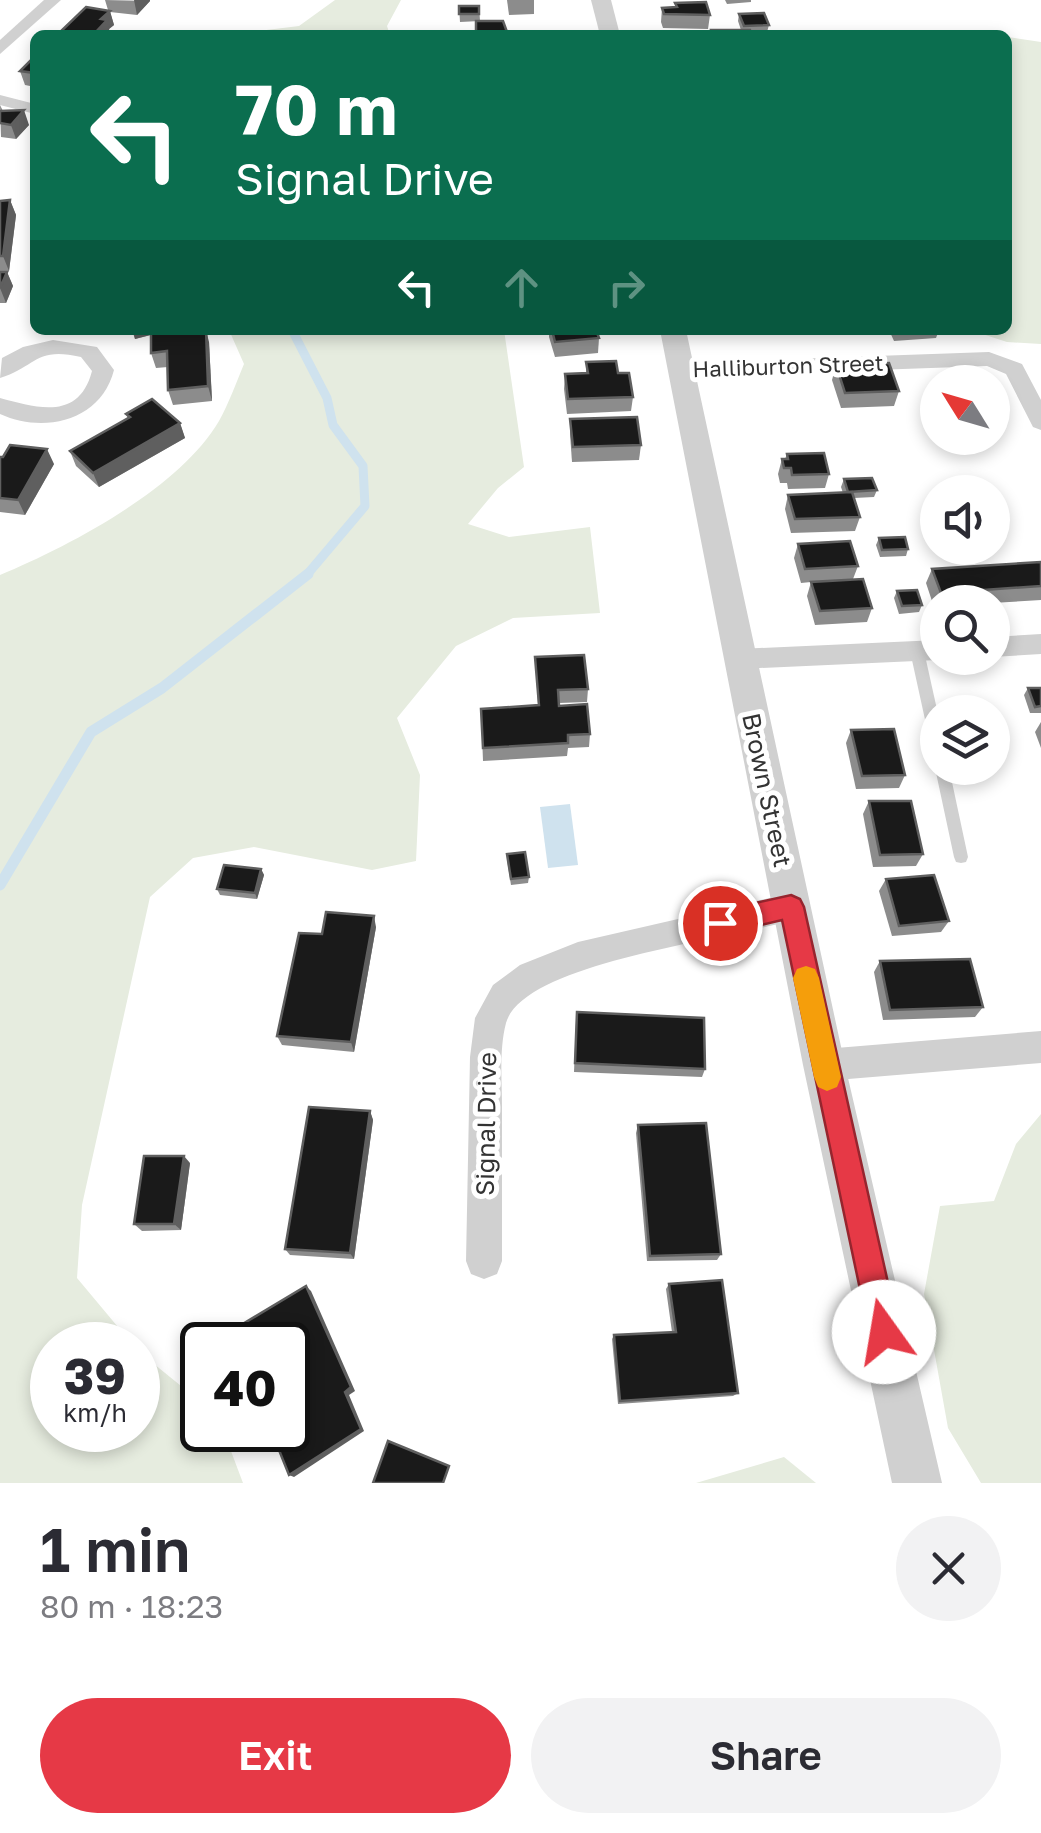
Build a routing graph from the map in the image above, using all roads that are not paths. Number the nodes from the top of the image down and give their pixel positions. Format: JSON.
{"nodes":[{"id":1,"x":54,"y":0,"type":"edge"},
{"id":2,"x":602,"y":0,"type":"edge"},
{"id":3,"x":609,"y":30,"type":"edge"},
{"id":4,"x":0,"y":49,"type":"edge"},
{"id":5,"x":0,"y":100,"type":"edge"},
{"id":6,"x":30,"y":108,"type":"edge"},
{"id":7,"x":673,"y":335,"type":"edge"},
{"id":8,"x":49,"y":339,"type":"edge"},
{"id":9,"x":681,"y":370,"type":"junction"},
{"id":10,"x":0,"y":372,"type":"edge"},
{"id":11,"x":0,"y":405,"type":"edge"},
{"id":12,"x":1041,"y":422,"type":"edge"},
{"id":13,"x":1041,"y":644,"type":"edge"},
{"id":14,"x":1010,"y":646,"type":"edge"},
{"id":15,"x":920,"y":651,"type":"edge"},
{"id":16,"x":739,"y":659,"type":"junction"},
{"id":17,"x":946,"y":785,"type":"edge"},
{"id":18,"x":961,"y":857,"type":"dead end"},
{"id":19,"x":791,"y":907,"type":"junction"},
{"id":20,"x":1041,"y":1046,"type":"edge"},
{"id":21,"x":824,"y":1065,"type":"junction"},
{"id":22,"x":484,"y":1261,"type":"dead end"},
{"id":23,"x":917,"y":1483,"type":"edge"}],
"edges":[{"from":1,"to":4,"type":"street"},
{"from":2,"to":3,"type":"street"},
{"from":5,"to":6,"type":"street"},
{"from":7,"to":9,"type":"street","name":"Brown Street"},
{"from":8,"to":10,"type":"street"},
{"from":8,"to":11,"type":"street"},
{"from":9,"to":12,"type":"street","name":"Halliburton Street"},
{"from":9,"to":16,"type":"street","name":"Brown Street"},
{"from":13,"to":14,"type":"street"},
{"from":15,"to":16,"type":"street"},
{"from":16,"to":19,"type":"street","name":"Brown Street"},
{"from":17,"to":18,"type":"lane"},
{"from":19,"to":21,"type":"street","name":"Brown Street"},
{"from":19,"to":22,"type":"street","name":"Signal Drive"},
{"from":20,"to":21,"type":"street"},
{"from":21,"to":23,"type":"street","name":"Brown Street"}]}
